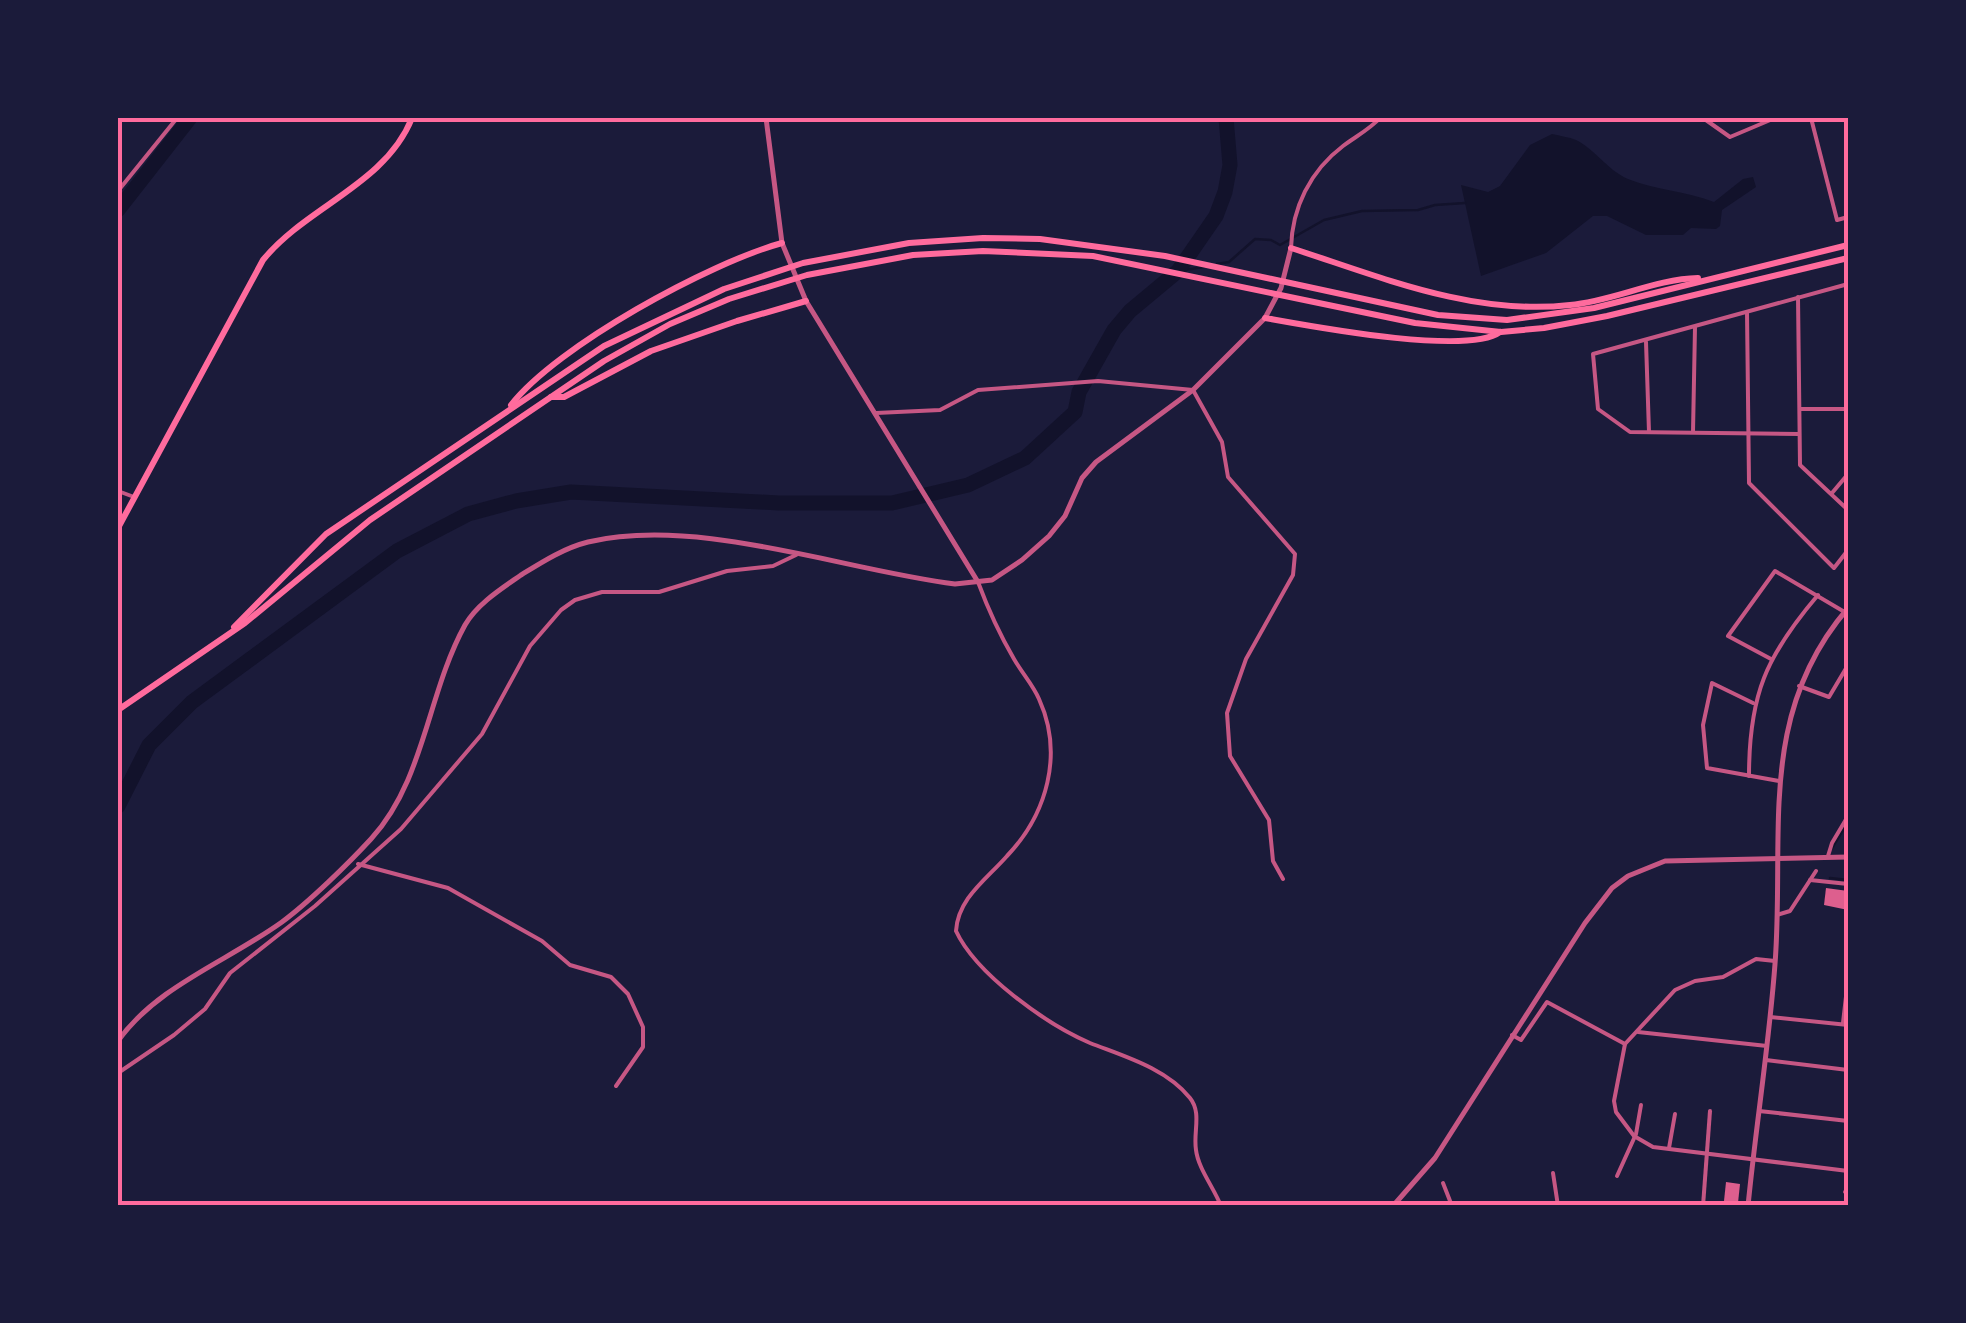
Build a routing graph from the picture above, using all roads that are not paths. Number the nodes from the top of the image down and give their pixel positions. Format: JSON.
{"nodes":[{"id":1,"x":177,"y":118,"type":"edge"},
{"id":2,"x":412,"y":118,"type":"edge"},
{"id":3,"x":766,"y":118,"type":"edge"},
{"id":4,"x":1380,"y":118,"type":"edge"},
{"id":5,"x":1702,"y":118,"type":"edge"},
{"id":6,"x":1774,"y":118,"type":"edge"},
{"id":7,"x":1811,"y":118,"type":"edge"},
{"id":8,"x":118,"y":191,"type":"edge"},
{"id":9,"x":1848,"y":217,"type":"edge"},
{"id":10,"x":782,"y":243,"type":"junction"},
{"id":11,"x":1848,"y":245,"type":"edge"},
{"id":12,"x":1291,"y":248,"type":"junction"},
{"id":13,"x":1848,"y":258,"type":"edge"},
{"id":14,"x":1705,"y":279,"type":"junction"},
{"id":15,"x":1848,"y":284,"type":"edge"},
{"id":16,"x":1798,"y":297,"type":"junction"},
{"id":17,"x":806,"y":302,"type":"junction"},
{"id":18,"x":1747,"y":312,"type":"junction"},
{"id":19,"x":1265,"y":318,"type":"junction"},
{"id":20,"x":1695,"y":327,"type":"junction"},
{"id":21,"x":1502,"y":332,"type":"junction"},
{"id":22,"x":1646,"y":340,"type":"junction"},
{"id":23,"x":1193,"y":390,"type":"junction"},
{"id":24,"x":548,"y":397,"type":"junction"},
{"id":25,"x":1800,"y":409,"type":"junction"},
{"id":26,"x":1848,"y":409,"type":"edge"},
{"id":27,"x":507,"y":410,"type":"junction"},
{"id":28,"x":876,"y":413,"type":"junction"},
{"id":29,"x":1649,"y":432,"type":"junction"},
{"id":30,"x":1693,"y":433,"type":"junction"},
{"id":31,"x":1747,"y":434,"type":"junction"},
{"id":32,"x":1798,"y":434,"type":"junction"},
{"id":33,"x":1848,"y":474,"type":"edge"},
{"id":34,"x":118,"y":492,"type":"edge"},
{"id":35,"x":1832,"y":493,"type":"junction"},
{"id":36,"x":134,"y":497,"type":"junction"},
{"id":37,"x":1848,"y":510,"type":"edge"},
{"id":38,"x":118,"y":528,"type":"edge"},
{"id":39,"x":1848,"y":550,"type":"edge"},
{"id":40,"x":796,"y":555,"type":"junction"},
{"id":41,"x":978,"y":582,"type":"junction"},
{"id":42,"x":1818,"y":595,"type":"junction"},
{"id":43,"x":1848,"y":611,"type":"edge"},
{"id":44,"x":226,"y":635,"type":"junction"},
{"id":45,"x":1771,"y":659,"type":"junction"},
{"id":46,"x":1848,"y":665,"type":"edge"},
{"id":47,"x":1799,"y":686,"type":"junction"},
{"id":48,"x":1753,"y":703,"type":"junction"},
{"id":49,"x":118,"y":710,"type":"edge"},
{"id":50,"x":1748,"y":776,"type":"junction"},
{"id":51,"x":1781,"y":781,"type":"junction"},
{"id":52,"x":1848,"y":816,"type":"edge"},
{"id":53,"x":1848,"y":857,"type":"edge"},
{"id":54,"x":1779,"y":858,"type":"junction"},
{"id":55,"x":1828,"y":858,"type":"junction"},
{"id":56,"x":358,"y":864,"type":"junction"},
{"id":57,"x":1816,"y":872,"type":"dead end"},
{"id":58,"x":1283,"y":878,"type":"dead end"},
{"id":59,"x":1810,"y":880,"type":"junction"},
{"id":60,"x":1848,"y":884,"type":"edge"},
{"id":61,"x":1777,"y":915,"type":"junction"},
{"id":62,"x":1775,"y":962,"type":"junction"},
{"id":63,"x":1848,"y":979,"type":"edge"},
{"id":64,"x":1770,"y":1017,"type":"junction"},
{"id":65,"x":1846,"y":1025,"type":"edge"},
{"id":66,"x":1636,"y":1032,"type":"junction"},
{"id":67,"x":1512,"y":1035,"type":"junction"},
{"id":68,"x":118,"y":1042,"type":"edge"},
{"id":69,"x":1625,"y":1044,"type":"junction"},
{"id":70,"x":1767,"y":1046,"type":"junction"},
{"id":71,"x":1766,"y":1060,"type":"junction"},
{"id":72,"x":1848,"y":1070,"type":"edge"},
{"id":73,"x":118,"y":1073,"type":"edge"},
{"id":74,"x":616,"y":1086,"type":"dead end"},
{"id":75,"x":1640,"y":1104,"type":"dead end"},
{"id":76,"x":1710,"y":1111,"type":"dead end"},
{"id":77,"x":1759,"y":1111,"type":"junction"},
{"id":78,"x":1674,"y":1114,"type":"dead end"},
{"id":79,"x":1848,"y":1122,"type":"edge"},
{"id":80,"x":1634,"y":1136,"type":"junction"},
{"id":81,"x":1669,"y":1148,"type":"junction"},
{"id":82,"x":1706,"y":1152,"type":"junction"},
{"id":83,"x":1753,"y":1160,"type":"junction"},
{"id":84,"x":1848,"y":1171,"type":"edge"},
{"id":85,"x":1553,"y":1173,"type":"dead end"},
{"id":86,"x":1616,"y":1176,"type":"dead end"},
{"id":87,"x":1444,"y":1184,"type":"dead end"},
{"id":88,"x":1222,"y":1206,"type":"edge"},
{"id":89,"x":1393,"y":1206,"type":"edge"},
{"id":90,"x":1452,"y":1206,"type":"edge"},
{"id":91,"x":1558,"y":1206,"type":"edge"},
{"id":92,"x":1703,"y":1206,"type":"edge"},
{"id":93,"x":1748,"y":1206,"type":"edge"}],
"edges":[{"from":1,"to":8,"type":"street"},
{"from":2,"to":36,"type":"main road"},
{"from":3,"to":10,"type":"street"},
{"from":4,"to":12,"type":"street"},
{"from":5,"to":6,"type":"street"},
{"from":7,"to":9,"type":"street"},
{"from":10,"to":17,"type":"street"},
{"from":10,"to":27,"type":"main road"},
{"from":11,"to":14,"type":"main road"},
{"from":12,"to":14,"type":"main road"},
{"from":12,"to":19,"type":"street"},
{"from":13,"to":21,"type":"main road"},
{"from":14,"to":27,"type":"main road"},
{"from":15,"to":16,"type":"street"},
{"from":16,"to":18,"type":"street"},
{"from":16,"to":25,"type":"street"},
{"from":17,"to":24,"type":"main road"},
{"from":17,"to":28,"type":"street"},
{"from":18,"to":20,"type":"street"},
{"from":18,"to":31,"type":"street"},
{"from":19,"to":21,"type":"main road"},
{"from":19,"to":23,"type":"street"},
{"from":20,"to":22,"type":"street"},
{"from":20,"to":30,"type":"street"},
{"from":21,"to":24,"type":"main road"},
{"from":22,"to":29,"type":"street"},
{"from":22,"to":29,"type":"street"},
{"from":23,"to":28,"type":"street"},
{"from":23,"to":41,"type":"street"},
{"from":23,"to":58,"type":"street"},
{"from":24,"to":44,"type":"main road"},
{"from":25,"to":26,"type":"street"},
{"from":25,"to":32,"type":"street"},
{"from":27,"to":44,"type":"main road"},
{"from":28,"to":41,"type":"street"},
{"from":29,"to":30,"type":"street"},
{"from":30,"to":31,"type":"street"},
{"from":31,"to":32,"type":"street"},
{"from":31,"to":39,"type":"street"},
{"from":32,"to":35,"type":"street"},
{"from":33,"to":35,"type":"street"},
{"from":34,"to":36,"type":"street"},
{"from":35,"to":37,"type":"street"},
{"from":36,"to":38,"type":"main road"},
{"from":40,"to":41,"type":"street"},
{"from":40,"to":56,"type":"street"},
{"from":40,"to":68,"type":"street"},
{"from":41,"to":88,"type":"street"},
{"from":42,"to":43,"type":"street"},
{"from":42,"to":45,"type":"street"},
{"from":42,"to":45,"type":"street"},
{"from":43,"to":47,"type":"street"},
{"from":44,"to":49,"type":"main road"},
{"from":45,"to":48,"type":"street"},
{"from":46,"to":47,"type":"street"},
{"from":47,"to":51,"type":"street"},
{"from":48,"to":50,"type":"street"},
{"from":48,"to":50,"type":"street"},
{"from":50,"to":51,"type":"street"},
{"from":51,"to":54,"type":"street"},
{"from":52,"to":55,"type":"street"},
{"from":53,"to":55,"type":"street"},
{"from":54,"to":55,"type":"street"},
{"from":54,"to":61,"type":"street"},
{"from":54,"to":67,"type":"street"},
{"from":56,"to":73,"type":"street"},
{"from":56,"to":74,"type":"street"},
{"from":57,"to":59,"type":"street"},
{"from":59,"to":60,"type":"street"},
{"from":59,"to":61,"type":"street"},
{"from":61,"to":62,"type":"street"},
{"from":62,"to":64,"type":"street"},
{"from":62,"to":66,"type":"street"},
{"from":63,"to":65,"type":"street"},
{"from":64,"to":65,"type":"street"},
{"from":64,"to":70,"type":"street"},
{"from":66,"to":69,"type":"street"},
{"from":66,"to":70,"type":"street"},
{"from":67,"to":69,"type":"street"},
{"from":67,"to":89,"type":"street"},
{"from":69,"to":80,"type":"street"},
{"from":70,"to":71,"type":"street"},
{"from":71,"to":72,"type":"street"},
{"from":71,"to":77,"type":"street"},
{"from":75,"to":80,"type":"street"},
{"from":76,"to":82,"type":"street"},
{"from":77,"to":79,"type":"street"},
{"from":77,"to":83,"type":"street"},
{"from":78,"to":81,"type":"street"},
{"from":80,"to":81,"type":"street"},
{"from":80,"to":86,"type":"street"},
{"from":81,"to":82,"type":"street"},
{"from":82,"to":83,"type":"street"},
{"from":82,"to":92,"type":"street"},
{"from":83,"to":84,"type":"street"},
{"from":83,"to":93,"type":"street"},
{"from":85,"to":91,"type":"street"},
{"from":87,"to":90,"type":"street"}]}
